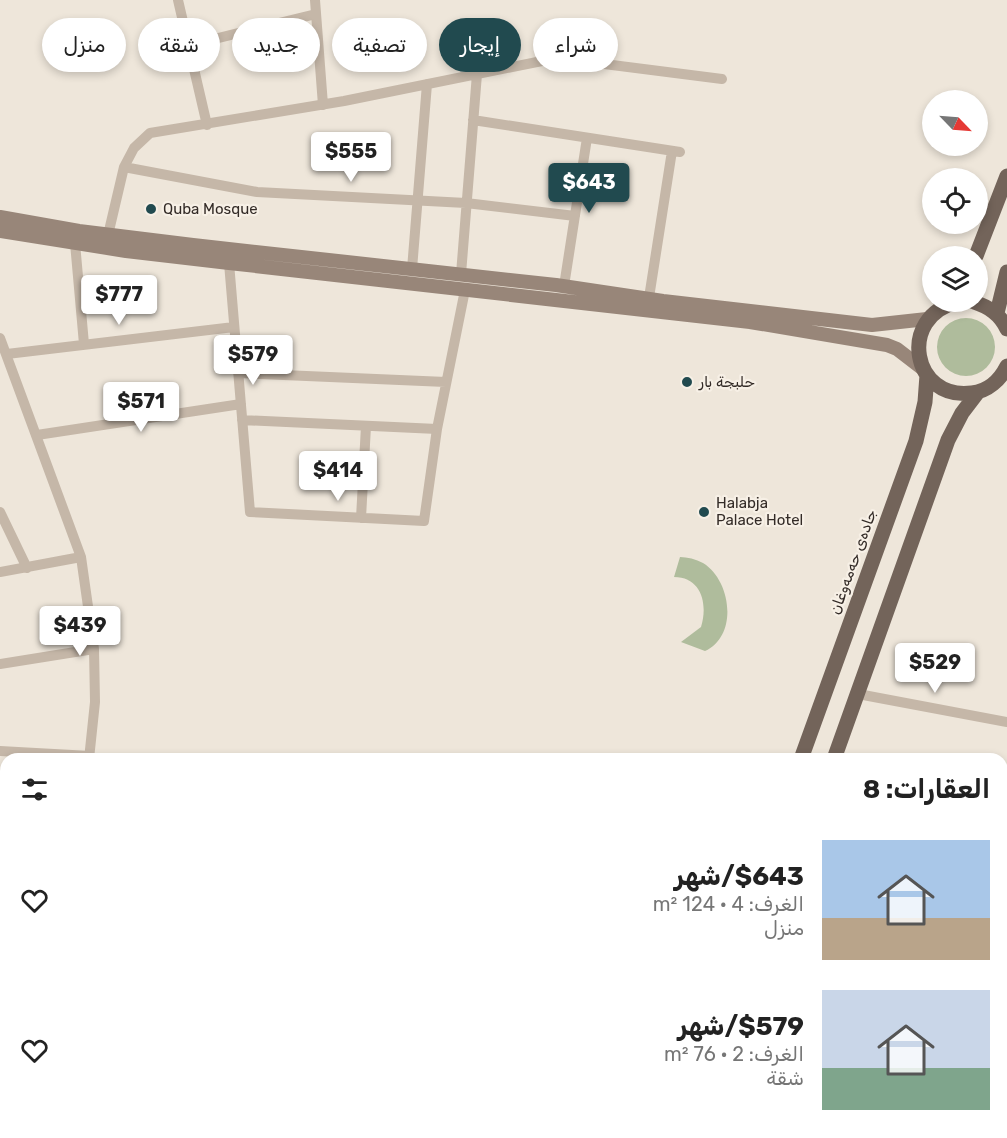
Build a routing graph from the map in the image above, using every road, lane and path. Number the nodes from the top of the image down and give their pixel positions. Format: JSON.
{"nodes":[{"id":1,"x":178,"y":0,"type":"edge"},
{"id":2,"x":315,"y":0,"type":"edge"},
{"id":3,"x":316,"y":14,"type":"junction"},
{"id":4,"x":183,"y":18,"type":"edge"},
{"id":5,"x":220,"y":38,"type":"edge"},
{"id":6,"x":196,"y":72,"type":"edge"},
{"id":7,"x":477,"y":74,"type":"junction"},
{"id":8,"x":722,"y":79,"type":"dead end"},
{"id":9,"x":427,"y":84,"type":"junction"},
{"id":10,"x":323,"y":105,"type":"junction"},
{"id":11,"x":473,"y":120,"type":"junction"},
{"id":12,"x":207,"y":125,"type":"junction"},
{"id":13,"x":587,"y":138,"type":"junction"},
{"id":14,"x":124,"y":167,"type":"junction"},
{"id":15,"x":1007,"y":176,"type":"edge"},
{"id":16,"x":418,"y":200,"type":"junction"},
{"id":17,"x":466,"y":203,"type":"junction"},
{"id":18,"x":575,"y":216,"type":"junction"},
{"id":19,"x":1,"y":225,"type":"edge"},
{"id":20,"x":108,"y":235,"type":"junction"},
{"id":21,"x":75,"y":243,"type":"junction"},
{"id":22,"x":980,"y":246,"type":"edge"},
{"id":23,"x":229,"y":263,"type":"junction"},
{"id":24,"x":353,"y":269,"type":"junction"},
{"id":25,"x":412,"y":269,"type":"junction"},
{"id":26,"x":1007,"y":272,"type":"edge"},
{"id":27,"x":461,"y":274,"type":"junction"},
{"id":28,"x":564,"y":286,"type":"junction"},
{"id":29,"x":465,"y":290,"type":"junction"},
{"id":30,"x":648,"y":305,"type":"junction"},
{"id":31,"x":988,"y":308,"type":"edge"},
{"id":32,"x":934,"y":312,"type":"edge"},
{"id":33,"x":751,"y":317,"type":"junction"},
{"id":34,"x":927,"y":319,"type":"junction"},
{"id":35,"x":1004,"y":322,"type":"edge"},
{"id":36,"x":234,"y":327,"type":"junction"},
{"id":37,"x":0,"y":338,"type":"edge"},
{"id":38,"x":84,"y":344,"type":"junction"},
{"id":39,"x":7,"y":354,"type":"junction"},
{"id":40,"x":1007,"y":366,"type":"edge"},
{"id":41,"x":925,"y":372,"type":"junction"},
{"id":42,"x":238,"y":373,"type":"junction"},
{"id":43,"x":1001,"y":381,"type":"edge"},
{"id":44,"x":446,"y":382,"type":"junction"},
{"id":45,"x":978,"y":392,"type":"junction"},
{"id":46,"x":241,"y":404,"type":"junction"},
{"id":47,"x":242,"y":420,"type":"junction"},
{"id":48,"x":366,"y":426,"type":"junction"},
{"id":49,"x":437,"y":429,"type":"junction"},
{"id":50,"x":37,"y":435,"type":"junction"},
{"id":51,"x":0,"y":512,"type":"edge"},
{"id":52,"x":361,"y":518,"type":"junction"},
{"id":53,"x":81,"y":557,"type":"junction"},
{"id":54,"x":27,"y":568,"type":"junction"},
{"id":55,"x":0,"y":572,"type":"edge"},
{"id":56,"x":94,"y":649,"type":"junction"},
{"id":57,"x":0,"y":664,"type":"edge"},
{"id":58,"x":858,"y":694,"type":"junction"},
{"id":59,"x":1007,"y":722,"type":"edge"},
{"id":60,"x":0,"y":751,"type":"edge"},
{"id":61,"x":26,"y":753,"type":"edge"},
{"id":62,"x":90,"y":753,"type":"edge"},
{"id":63,"x":803,"y":753,"type":"edge"},
{"id":64,"x":836,"y":753,"type":"edge"}],
"edges":[{"from":1,"to":4,"type":"street"},
{"from":2,"to":3,"type":"street"},
{"from":3,"to":5,"type":"street"},
{"from":3,"to":10,"type":"street"},
{"from":6,"to":12,"type":"street"},
{"from":7,"to":8,"type":"street"},
{"from":7,"to":9,"type":"street"},
{"from":7,"to":11,"type":"street"},
{"from":9,"to":10,"type":"street"},
{"from":9,"to":16,"type":"street"},
{"from":10,"to":12,"type":"street"},
{"from":11,"to":13,"type":"street"},
{"from":11,"to":17,"type":"street"},
{"from":12,"to":14,"type":"street"},
{"from":13,"to":18,"type":"street"},
{"from":13,"to":30,"type":"street"},
{"from":14,"to":16,"type":"street"},
{"from":14,"to":20,"type":"street"},
{"from":15,"to":22,"type":"main road"},
{"from":16,"to":17,"type":"street"},
{"from":16,"to":25,"type":"street"},
{"from":17,"to":18,"type":"street"},
{"from":17,"to":27,"type":"street"},
{"from":18,"to":28,"type":"street"},
{"from":19,"to":20,"type":"street"},
{"from":19,"to":21,"type":"street"},
{"from":20,"to":24,"type":"street"},
{"from":21,"to":23,"type":"street"},
{"from":21,"to":38,"type":"street"},
{"from":23,"to":24,"type":"street"},
{"from":23,"to":36,"type":"street"},
{"from":24,"to":25,"type":"street"},
{"from":24,"to":29,"type":"street"},
{"from":25,"to":27,"type":"street"},
{"from":26,"to":35,"type":"main road"},
{"from":27,"to":28,"type":"street"},
{"from":28,"to":30,"type":"street"},
{"from":29,"to":30,"type":"street"},
{"from":29,"to":44,"type":"street"},
{"from":30,"to":33,"type":"street"},
{"from":31,"to":35,"type":"main road"},
{"from":32,"to":34,"type":"main road"},
{"from":33,"to":34,"type":"street"},
{"from":33,"to":41,"type":"street"},
{"from":34,"to":41,"type":"main road","name":"جادەی حەمەوغان"},
{"from":36,"to":38,"type":"street"},
{"from":36,"to":42,"type":"street"},
{"from":37,"to":39,"type":"street"},
{"from":38,"to":39,"type":"street"},
{"from":39,"to":50,"type":"street"},
{"from":40,"to":43,"type":"main road"},
{"from":41,"to":45,"type":"main road"},
{"from":41,"to":63,"type":"main road","name":"جادەی حەمەوغان"},
{"from":42,"to":44,"type":"street"},
{"from":42,"to":46,"type":"street"},
{"from":43,"to":45,"type":"main road"},
{"from":44,"to":49,"type":"street"},
{"from":45,"to":58,"type":"main road"},
{"from":46,"to":47,"type":"street"},
{"from":46,"to":50,"type":"street"},
{"from":47,"to":48,"type":"street"},
{"from":47,"to":52,"type":"street"},
{"from":48,"to":49,"type":"street"},
{"from":48,"to":52,"type":"street"},
{"from":49,"to":52,"type":"street"},
{"from":50,"to":53,"type":"street"},
{"from":51,"to":54,"type":"street"},
{"from":53,"to":54,"type":"street"},
{"from":53,"to":56,"type":"street"},
{"from":54,"to":55,"type":"street"},
{"from":56,"to":57,"type":"street"},
{"from":56,"to":62,"type":"street"},
{"from":58,"to":59,"type":"street"},
{"from":58,"to":64,"type":"main road"},
{"from":60,"to":61,"type":"street"}]}
